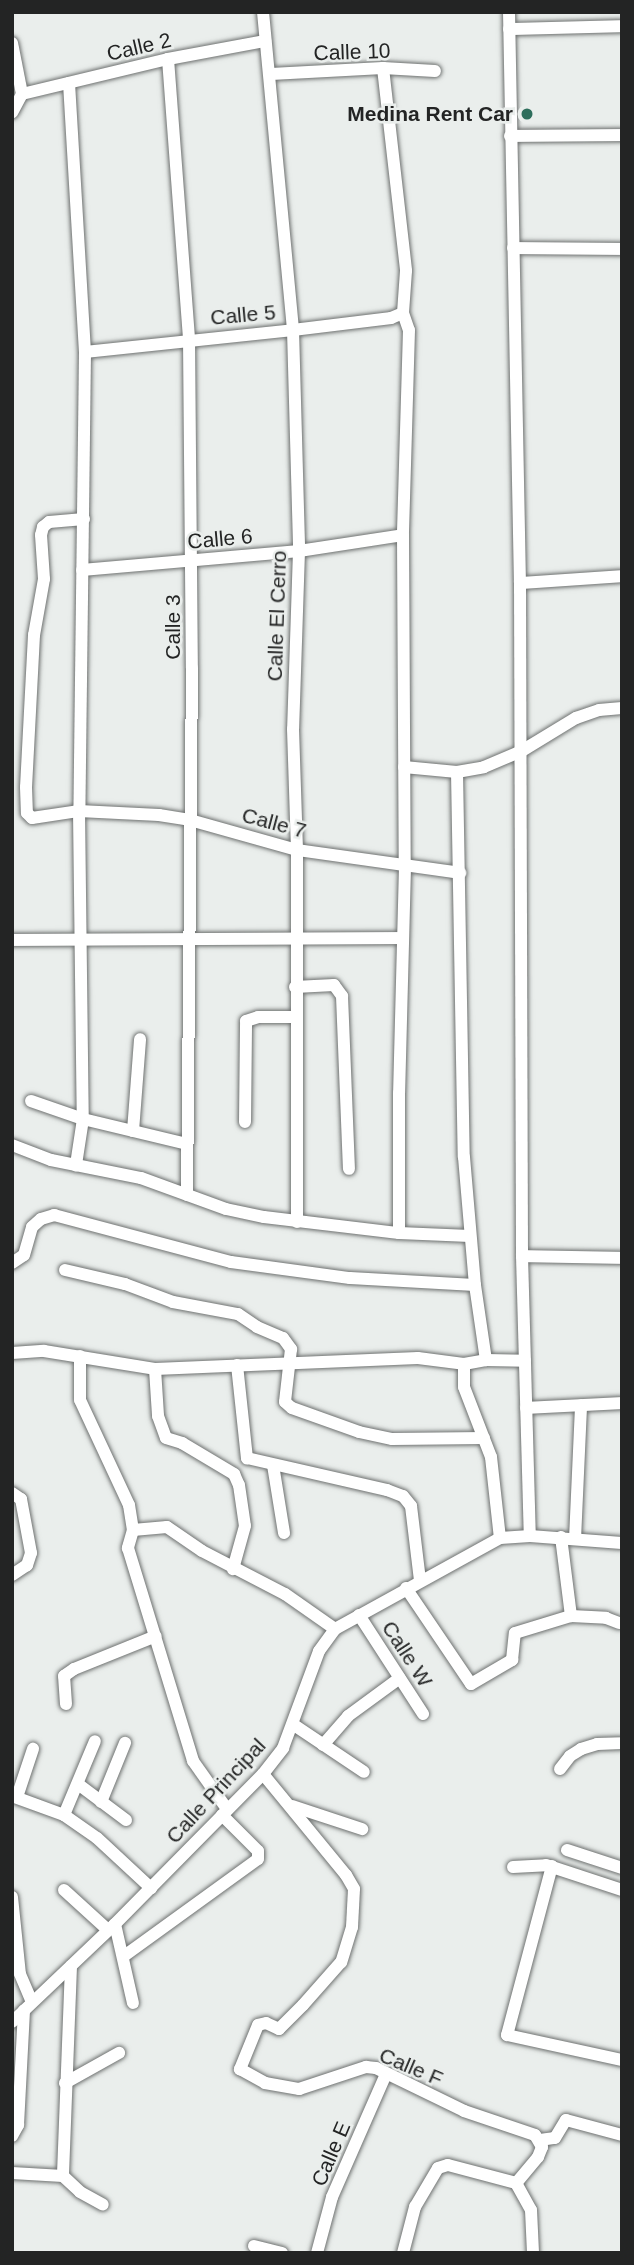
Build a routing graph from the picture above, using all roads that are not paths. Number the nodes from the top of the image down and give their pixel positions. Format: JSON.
{"nodes":[{"id":1,"x":263,"y":12,"type":"edge"},
{"id":2,"x":509,"y":12,"type":"edge"},
{"id":3,"x":622,"y":26,"type":"edge"},
{"id":4,"x":509,"y":29,"type":"junction"},
{"id":5,"x":265,"y":41,"type":"junction"},
{"id":6,"x":12,"y":43,"type":"edge"},
{"id":7,"x":168,"y":59,"type":"junction"},
{"id":8,"x":383,"y":68,"type":"junction"},
{"id":9,"x":435,"y":71,"type":"dead end"},
{"id":10,"x":271,"y":74,"type":"junction"},
{"id":11,"x":69,"y":83,"type":"junction"},
{"id":12,"x":22,"y":94,"type":"junction"},
{"id":13,"x":12,"y":113,"type":"edge"},
{"id":14,"x":622,"y":135,"type":"edge"},
{"id":15,"x":510,"y":136,"type":"junction"},
{"id":16,"x":513,"y":248,"type":"junction"},
{"id":17,"x":622,"y":249,"type":"edge"},
{"id":18,"x":403,"y":313,"type":"junction"},
{"id":19,"x":293,"y":330,"type":"junction"},
{"id":20,"x":189,"y":339,"type":"junction"},
{"id":21,"x":85,"y":352,"type":"junction"},
{"id":22,"x":84,"y":519,"type":"junction"},
{"id":23,"x":403,"y":535,"type":"junction"},
{"id":24,"x":299,"y":551,"type":"junction"},
{"id":25,"x":192,"y":561,"type":"junction"},
{"id":26,"x":82,"y":570,"type":"junction"},
{"id":27,"x":622,"y":576,"type":"edge"},
{"id":28,"x":520,"y":583,"type":"junction"},
{"id":29,"x":622,"y":708,"type":"edge"},
{"id":30,"x":520,"y":752,"type":"junction"},
{"id":31,"x":404,"y":767,"type":"junction"},
{"id":32,"x":457,"y":772,"type":"junction"},
{"id":33,"x":79,"y":811,"type":"junction"},
{"id":34,"x":190,"y":820,"type":"junction"},
{"id":35,"x":297,"y":850,"type":"junction"},
{"id":36,"x":405,"y":867,"type":"junction"},
{"id":37,"x":460,"y":873,"type":"junction"},
{"id":38,"x":295,"y":937,"type":"junction"},
{"id":39,"x":82,"y":938,"type":"junction"},
{"id":40,"x":402,"y":938,"type":"junction"},
{"id":41,"x":12,"y":940,"type":"edge"},
{"id":42,"x":188,"y":940,"type":"junction"},
{"id":43,"x":295,"y":987,"type":"junction"},
{"id":44,"x":295,"y":1017,"type":"junction"},
{"id":45,"x":140,"y":1039,"type":"dead end"},
{"id":46,"x":31,"y":1101,"type":"dead end"},
{"id":47,"x":83,"y":1119,"type":"junction"},
{"id":48,"x":245,"y":1122,"type":"dead end"},
{"id":49,"x":133,"y":1131,"type":"junction"},
{"id":50,"x":187,"y":1144,"type":"junction"},
{"id":51,"x":12,"y":1145,"type":"edge"},
{"id":52,"x":76,"y":1165,"type":"junction"},
{"id":53,"x":349,"y":1169,"type":"dead end"},
{"id":54,"x":187,"y":1195,"type":"junction"},
{"id":55,"x":296,"y":1222,"type":"junction"},
{"id":56,"x":399,"y":1233,"type":"junction"},
{"id":57,"x":470,"y":1236,"type":"junction"},
{"id":58,"x":522,"y":1256,"type":"junction"},
{"id":59,"x":622,"y":1258,"type":"edge"},
{"id":60,"x":12,"y":1263,"type":"edge"},
{"id":61,"x":65,"y":1270,"type":"dead end"},
{"id":62,"x":475,"y":1286,"type":"junction"},
{"id":63,"x":12,"y":1353,"type":"edge"},
{"id":64,"x":80,"y":1356,"type":"junction"},
{"id":65,"x":486,"y":1360,"type":"junction"},
{"id":66,"x":525,"y":1361,"type":"junction"},
{"id":67,"x":292,"y":1363,"type":"junction"},
{"id":68,"x":237,"y":1364,"type":"junction"},
{"id":69,"x":464,"y":1364,"type":"junction"},
{"id":70,"x":155,"y":1370,"type":"junction"},
{"id":71,"x":622,"y":1404,"type":"edge"},
{"id":72,"x":581,"y":1405,"type":"junction"},
{"id":73,"x":526,"y":1408,"type":"junction"},
{"id":74,"x":484,"y":1438,"type":"junction"},
{"id":75,"x":247,"y":1458,"type":"junction"},
{"id":76,"x":272,"y":1465,"type":"junction"},
{"id":77,"x":234,"y":1474,"type":"junction"},
{"id":78,"x":12,"y":1493,"type":"edge"},
{"id":79,"x":133,"y":1530,"type":"junction"},
{"id":80,"x":284,"y":1533,"type":"dead end"},
{"id":81,"x":530,"y":1536,"type":"junction"},
{"id":82,"x":561,"y":1537,"type":"junction"},
{"id":83,"x":500,"y":1538,"type":"junction"},
{"id":84,"x":575,"y":1539,"type":"junction"},
{"id":85,"x":622,"y":1543,"type":"edge"},
{"id":86,"x":233,"y":1569,"type":"junction"},
{"id":87,"x":12,"y":1575,"type":"edge"},
{"id":88,"x":420,"y":1580,"type":"junction"},
{"id":89,"x":406,"y":1588,"type":"junction"},
{"id":90,"x":359,"y":1615,"type":"junction"},
{"id":91,"x":571,"y":1616,"type":"junction"},
{"id":92,"x":619,"y":1623,"type":"dead end"},
{"id":93,"x":335,"y":1629,"type":"junction"},
{"id":94,"x":156,"y":1636,"type":"junction"},
{"id":95,"x":400,"y":1678,"type":"junction"},
{"id":96,"x":66,"y":1704,"type":"dead end"},
{"id":97,"x":424,"y":1714,"type":"dead end"},
{"id":98,"x":294,"y":1725,"type":"junction"},
{"id":99,"x":95,"y":1741,"type":"dead end"},
{"id":100,"x":125,"y":1743,"type":"dead end"},
{"id":101,"x":622,"y":1743,"type":"edge"},
{"id":102,"x":324,"y":1745,"type":"junction"},
{"id":103,"x":33,"y":1749,"type":"dead end"},
{"id":104,"x":560,"y":1769,"type":"dead end"},
{"id":105,"x":364,"y":1772,"type":"dead end"},
{"id":106,"x":263,"y":1774,"type":"junction"},
{"id":107,"x":78,"y":1784,"type":"junction"},
{"id":108,"x":14,"y":1797,"type":"edge"},
{"id":109,"x":102,"y":1802,"type":"junction"},
{"id":110,"x":292,"y":1805,"type":"junction"},
{"id":111,"x":224,"y":1812,"type":"junction"},
{"id":112,"x":64,"y":1815,"type":"junction"},
{"id":113,"x":126,"y":1820,"type":"dead end"},
{"id":114,"x":362,"y":1829,"type":"dead end"},
{"id":115,"x":567,"y":1850,"type":"dead end"},
{"id":116,"x":552,"y":1866,"type":"junction"},
{"id":117,"x":513,"y":1867,"type":"dead end"},
{"id":118,"x":622,"y":1868,"type":"edge"},
{"id":119,"x":150,"y":1888,"type":"junction"},
{"id":120,"x":64,"y":1890,"type":"dead end"},
{"id":121,"x":622,"y":1890,"type":"edge"},
{"id":122,"x":12,"y":1897,"type":"edge"},
{"id":123,"x":112,"y":1927,"type":"junction"},
{"id":124,"x":124,"y":1956,"type":"junction"},
{"id":125,"x":71,"y":1966,"type":"junction"},
{"id":126,"x":133,"y":2003,"type":"dead end"},
{"id":127,"x":28,"y":2006,"type":"junction"},
{"id":128,"x":12,"y":2022,"type":"edge"},
{"id":129,"x":119,"y":2053,"type":"dead end"},
{"id":130,"x":622,"y":2060,"type":"edge"},
{"id":131,"x":386,"y":2074,"type":"junction"},
{"id":132,"x":65,"y":2083,"type":"junction"},
{"id":133,"x":622,"y":2135,"type":"edge"},
{"id":134,"x":12,"y":2136,"type":"edge"},
{"id":135,"x":540,"y":2140,"type":"junction"},
{"id":136,"x":12,"y":2173,"type":"edge"},
{"id":137,"x":63,"y":2176,"type":"junction"},
{"id":138,"x":516,"y":2183,"type":"junction"},
{"id":139,"x":103,"y":2205,"type":"dead end"},
{"id":140,"x":254,"y":2246,"type":"dead end"},
{"id":141,"x":282,"y":2253,"type":"edge"},
{"id":142,"x":317,"y":2253,"type":"edge"},
{"id":143,"x":402,"y":2253,"type":"edge"},
{"id":144,"x":533,"y":2253,"type":"edge"}],
"edges":[{"from":1,"to":5,"type":"street","name":"Calle El Cerro"},
{"from":2,"to":4,"type":"street"},
{"from":3,"to":4,"type":"street"},
{"from":4,"to":15,"type":"street"},
{"from":5,"to":7,"type":"street","name":"Calle 2"},
{"from":5,"to":10,"type":"street","name":"Calle El Cerro"},
{"from":6,"to":12,"type":"street"},
{"from":7,"to":11,"type":"street","name":"Calle 2"},
{"from":7,"to":20,"type":"street","name":"Calle 3"},
{"from":8,"to":9,"type":"street","name":"Calle 10"},
{"from":8,"to":10,"type":"street","name":"Calle 10"},
{"from":8,"to":18,"type":"street"},
{"from":10,"to":19,"type":"street","name":"Calle El Cerro"},
{"from":11,"to":12,"type":"street","name":"Calle 2"},
{"from":11,"to":21,"type":"street"},
{"from":12,"to":13,"type":"street"},
{"from":14,"to":15,"type":"street"},
{"from":15,"to":16,"type":"street"},
{"from":16,"to":17,"type":"street"},
{"from":16,"to":28,"type":"street"},
{"from":18,"to":19,"type":"street","name":"Calle 5"},
{"from":18,"to":23,"type":"street"},
{"from":19,"to":20,"type":"street","name":"Calle 5"},
{"from":19,"to":24,"type":"street","name":"Calle El Cerro"},
{"from":20,"to":21,"type":"street","name":"Calle 5"},
{"from":20,"to":25,"type":"street","name":"Calle 3"},
{"from":21,"to":22,"type":"street"},
{"from":22,"to":26,"type":"street"},
{"from":22,"to":33,"type":"street","name":"Calle 7"},
{"from":23,"to":24,"type":"street","name":"Calle 6"},
{"from":23,"to":31,"type":"street"},
{"from":24,"to":25,"type":"street","name":"Calle 6"},
{"from":24,"to":35,"type":"street","name":"Calle El Cerro"},
{"from":25,"to":26,"type":"street","name":"Calle 6"},
{"from":25,"to":34,"type":"street","name":"Calle 3"},
{"from":26,"to":33,"type":"street"},
{"from":27,"to":28,"type":"street"},
{"from":28,"to":30,"type":"street"},
{"from":29,"to":30,"type":"street"},
{"from":30,"to":32,"type":"street"},
{"from":30,"to":58,"type":"street"},
{"from":31,"to":32,"type":"street"},
{"from":31,"to":36,"type":"street"},
{"from":32,"to":37,"type":"street"},
{"from":33,"to":34,"type":"street","name":"Calle 7"},
{"from":33,"to":39,"type":"street"},
{"from":34,"to":35,"type":"street","name":"Calle 7"},
{"from":34,"to":42,"type":"street","name":"Calle 3"},
{"from":35,"to":36,"type":"street","name":"Calle 7"},
{"from":35,"to":38,"type":"street","name":"Calle El Cerro"},
{"from":36,"to":37,"type":"street","name":"Calle 7"},
{"from":36,"to":40,"type":"street"},
{"from":37,"to":57,"type":"street"},
{"from":38,"to":40,"type":"street"},
{"from":38,"to":42,"type":"street"},
{"from":38,"to":43,"type":"street","name":"Calle El Cerro"},
{"from":39,"to":41,"type":"street"},
{"from":39,"to":42,"type":"street"},
{"from":39,"to":47,"type":"street"},
{"from":40,"to":56,"type":"street"},
{"from":42,"to":50,"type":"street","name":"Calle 3"},
{"from":43,"to":44,"type":"street","name":"Calle El Cerro"},
{"from":43,"to":53,"type":"street"},
{"from":44,"to":48,"type":"street"},
{"from":44,"to":55,"type":"street","name":"Calle El Cerro"},
{"from":45,"to":49,"type":"street"},
{"from":46,"to":47,"type":"street"},
{"from":47,"to":49,"type":"street"},
{"from":47,"to":52,"type":"street"},
{"from":49,"to":50,"type":"street"},
{"from":50,"to":54,"type":"street","name":"Calle 3"},
{"from":51,"to":52,"type":"street"},
{"from":52,"to":54,"type":"street"},
{"from":54,"to":55,"type":"street"},
{"from":55,"to":56,"type":"street"},
{"from":56,"to":57,"type":"street"},
{"from":57,"to":62,"type":"street"},
{"from":58,"to":59,"type":"street"},
{"from":58,"to":66,"type":"street"},
{"from":60,"to":62,"type":"street"},
{"from":61,"to":67,"type":"street"},
{"from":62,"to":65,"type":"street"},
{"from":63,"to":64,"type":"street"},
{"from":64,"to":70,"type":"street"},
{"from":64,"to":79,"type":"street"},
{"from":65,"to":66,"type":"street"},
{"from":65,"to":69,"type":"street"},
{"from":66,"to":73,"type":"street"},
{"from":67,"to":68,"type":"street"},
{"from":67,"to":69,"type":"street"},
{"from":67,"to":74,"type":"street"},
{"from":68,"to":70,"type":"street"},
{"from":68,"to":75,"type":"street"},
{"from":69,"to":74,"type":"street"},
{"from":70,"to":77,"type":"street"},
{"from":71,"to":72,"type":"street"},
{"from":72,"to":73,"type":"street"},
{"from":72,"to":84,"type":"street"},
{"from":73,"to":81,"type":"street"},
{"from":74,"to":83,"type":"street"},
{"from":75,"to":76,"type":"street"},
{"from":75,"to":77,"type":"street"},
{"from":76,"to":80,"type":"street"},
{"from":76,"to":88,"type":"street"},
{"from":77,"to":86,"type":"street"},
{"from":78,"to":87,"type":"street"},
{"from":79,"to":86,"type":"street"},
{"from":79,"to":94,"type":"street"},
{"from":81,"to":82,"type":"street","name":"Calle Principal"},
{"from":81,"to":83,"type":"street","name":"Calle Principal"},
{"from":82,"to":84,"type":"street","name":"Calle Principal"},
{"from":82,"to":91,"type":"street"},
{"from":83,"to":88,"type":"street","name":"Calle Principal"},
{"from":84,"to":85,"type":"street","name":"Calle Principal"},
{"from":86,"to":93,"type":"street"},
{"from":88,"to":89,"type":"street","name":"Calle Principal"},
{"from":89,"to":90,"type":"street","name":"Calle Principal"},
{"from":89,"to":91,"type":"street"},
{"from":90,"to":93,"type":"street","name":"Calle Principal"},
{"from":90,"to":95,"type":"street","name":"Calle W"},
{"from":91,"to":92,"type":"street"},
{"from":93,"to":98,"type":"street","name":"Calle Principal"},
{"from":94,"to":96,"type":"street"},
{"from":94,"to":111,"type":"street"},
{"from":95,"to":97,"type":"street","name":"Calle W"},
{"from":95,"to":102,"type":"street"},
{"from":98,"to":102,"type":"street"},
{"from":98,"to":106,"type":"street","name":"Calle Principal"},
{"from":99,"to":107,"type":"street"},
{"from":100,"to":109,"type":"street"},
{"from":101,"to":104,"type":"street"},
{"from":102,"to":105,"type":"street"},
{"from":103,"to":108,"type":"street"},
{"from":106,"to":110,"type":"street"},
{"from":106,"to":111,"type":"street","name":"Calle Principal"},
{"from":107,"to":109,"type":"street"},
{"from":107,"to":112,"type":"street"},
{"from":108,"to":112,"type":"street"},
{"from":109,"to":113,"type":"street"},
{"from":110,"to":114,"type":"street"},
{"from":110,"to":131,"type":"street","name":"Calle F"},
{"from":111,"to":119,"type":"street","name":"Calle Principal"},
{"from":111,"to":124,"type":"street"},
{"from":112,"to":119,"type":"street"},
{"from":115,"to":118,"type":"street"},
{"from":116,"to":117,"type":"street"},
{"from":116,"to":121,"type":"street"},
{"from":116,"to":130,"type":"street"},
{"from":119,"to":123,"type":"street","name":"Calle Principal"},
{"from":120,"to":123,"type":"street"},
{"from":122,"to":127,"type":"street"},
{"from":123,"to":124,"type":"street"},
{"from":123,"to":125,"type":"street","name":"Calle Principal"},
{"from":124,"to":126,"type":"street"},
{"from":125,"to":127,"type":"street","name":"Calle Principal"},
{"from":125,"to":132,"type":"street"},
{"from":127,"to":128,"type":"street","name":"Calle Principal"},
{"from":127,"to":134,"type":"street"},
{"from":129,"to":132,"type":"street"},
{"from":131,"to":135,"type":"street","name":"Calle F"},
{"from":131,"to":142,"type":"street","name":"Calle E"},
{"from":132,"to":137,"type":"street"},
{"from":133,"to":135,"type":"street"},
{"from":135,"to":138,"type":"street"},
{"from":136,"to":137,"type":"street"},
{"from":137,"to":139,"type":"street"},
{"from":138,"to":143,"type":"street"},
{"from":138,"to":144,"type":"street"},
{"from":140,"to":141,"type":"street"}]}
